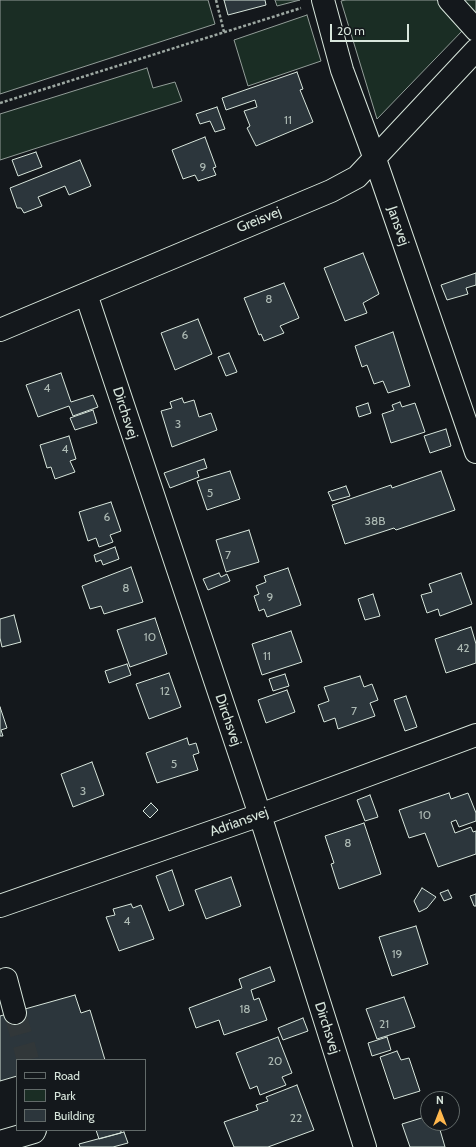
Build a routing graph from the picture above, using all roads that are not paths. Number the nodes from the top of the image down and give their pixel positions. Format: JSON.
{"nodes":[{"id":1,"x":449,"y":0,"type":"edge"},
{"id":2,"x":323,"y":1,"type":"edge"},
{"id":3,"x":476,"y":30,"type":"edge"},
{"id":4,"x":476,"y":50,"type":"edge"},
{"id":5,"x":375,"y":159,"type":"junction"},
{"id":6,"x":86,"y":294,"type":"junction"},
{"id":7,"x":0,"y":330,"type":"edge"},
{"id":8,"x":476,"y":452,"type":"edge"},
{"id":9,"x":476,"y":735,"type":"edge"},
{"id":10,"x":260,"y":815,"type":"junction"},
{"id":11,"x":0,"y":906,"type":"edge"},
{"id":12,"x":6,"y":980,"type":"dead end"},
{"id":13,"x":15,"y":1013,"type":"tunnel mouth"},
{"id":14,"x":34,"y":1131,"type":"edge"},
{"id":15,"x":0,"y":1142,"type":"edge"},
{"id":16,"x":365,"y":1147,"type":"edge"}],
"edges":[{"from":1,"to":3,"type":"street"},
{"from":2,"to":5,"type":"street","name":"Jansvej"},
{"from":4,"to":5,"type":"street","name":"Greisvej"},
{"from":5,"to":6,"type":"street","name":"Greisvej"},
{"from":5,"to":8,"type":"street","name":"Jansvej"},
{"from":6,"to":7,"type":"street","name":"Greisvej"},
{"from":6,"to":10,"type":"street","name":"Dirchsvej"},
{"from":9,"to":10,"type":"street","name":"Adriansvej"},
{"from":10,"to":11,"type":"street","name":"Adriansvej"},
{"from":10,"to":16,"type":"street","name":"Dirchsvej"},
{"from":12,"to":13,"type":"street"},
{"from":14,"to":15,"type":"street"}]}
